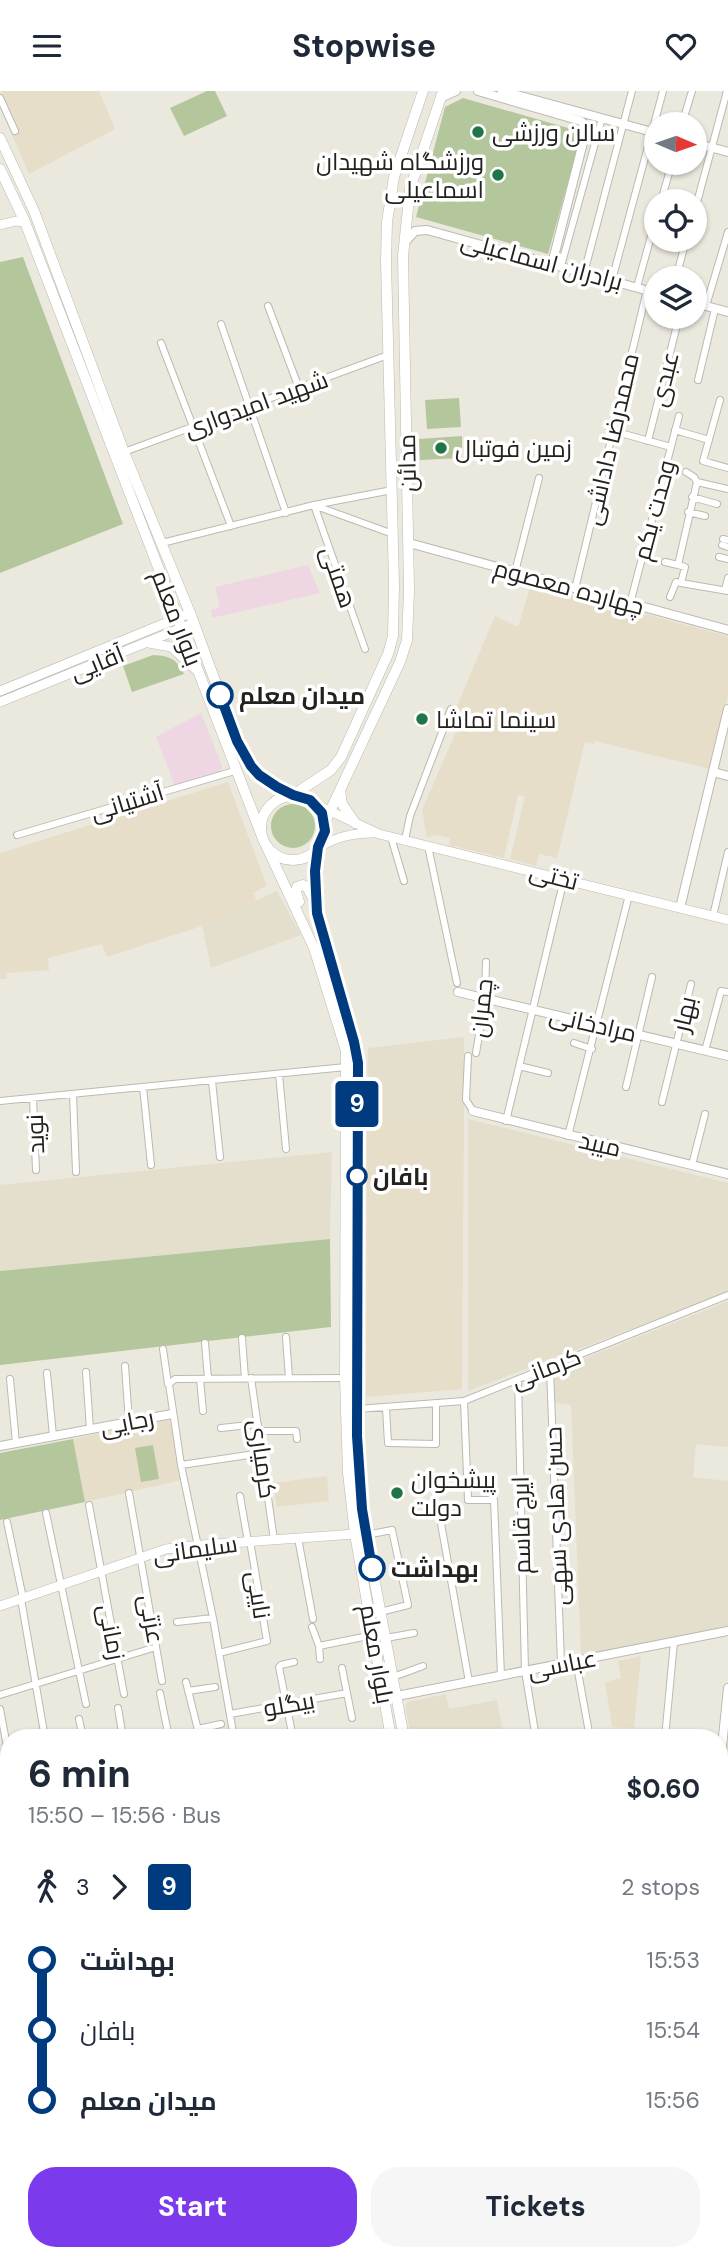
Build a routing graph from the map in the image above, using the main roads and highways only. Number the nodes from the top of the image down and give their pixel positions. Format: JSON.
{"nodes":[{"id":1,"x":423,"y":91,"type":"edge"},
{"id":2,"x":441,"y":94,"type":"edge"},
{"id":3,"x":0,"y":138,"type":"edge"},
{"id":4,"x":0,"y":169,"type":"edge"},
{"id":5,"x":25,"y":222,"type":"junction"},
{"id":6,"x":0,"y":225,"type":"edge"},
{"id":7,"x":172,"y":603,"type":"junction"},
{"id":8,"x":190,"y":613,"type":"junction"},
{"id":9,"x":179,"y":623,"type":"junction"},
{"id":10,"x":194,"y":623,"type":"junction"},
{"id":11,"x":161,"y":624,"type":"junction"},
{"id":12,"x":144,"y":643,"type":"junction"},
{"id":13,"x":195,"y":669,"type":"junction"},
{"id":14,"x":0,"y":691,"type":"edge"},
{"id":15,"x":0,"y":702,"type":"edge"},
{"id":16,"x":340,"y":790,"type":"junction"},
{"id":17,"x":293,"y":795,"type":"junction"},
{"id":18,"x":317,"y":806,"type":"junction"},
{"id":19,"x":330,"y":811,"type":"junction"},
{"id":20,"x":325,"y":823,"type":"junction"},
{"id":21,"x":355,"y":823,"type":"junction"},
{"id":22,"x":379,"y":834,"type":"junction"},
{"id":23,"x":263,"y":839,"type":"junction"},
{"id":24,"x":318,"y":847,"type":"junction"},
{"id":25,"x":315,"y":904,"type":"junction"},
{"id":26,"x":728,"y":920,"type":"edge"},
{"id":27,"x":306,"y":929,"type":"junction"},
{"id":28,"x":361,"y":1535,"type":"junction"},
{"id":29,"x":0,"y":1606,"type":"edge"},
{"id":30,"x":389,"y":1729,"type":"edge"},
{"id":31,"x":402,"y":1729,"type":"edge"}],
"edges":[{"from":1,"to":17,"type":"main road","name":"مدائن"},
{"from":2,"to":16,"type":"main road","name":"مدائن"},
{"from":3,"to":8,"type":"main road","name":"بلوار معلم"},
{"from":4,"to":5,"type":"main road","name":"بلوار معلم"},
{"from":5,"to":6,"type":"main road"},
{"from":5,"to":7,"type":"main road","name":"بلوار معلم"},
{"from":7,"to":9,"type":"main road","name":"بلوار معلم"},
{"from":7,"to":11,"type":"main road"},
{"from":8,"to":9,"type":"main road","name":"آقایی"},
{"from":8,"to":10,"type":"main road","name":"بلوار معلم"},
{"from":9,"to":10,"type":"main road","name":"آقایی"},
{"from":9,"to":11,"type":"main road","name":"آقایی"},
{"from":9,"to":12,"type":"main road","name":"آقایی"},
{"from":9,"to":13,"type":"main road","name":"بلوار معلم"},
{"from":10,"to":17,"type":"main road","name":"بلوار معلم"},
{"from":11,"to":14,"type":"main road","name":"آقایی"},
{"from":12,"to":13,"type":"main road"},
{"from":12,"to":15,"type":"main road","name":"آقایی"},
{"from":13,"to":23,"type":"main road","name":"بلوار معلم"},
{"from":16,"to":19,"type":"main road","name":"مدائن"},
{"from":16,"to":21,"type":"main road"},
{"from":17,"to":18,"type":"main road"},
{"from":17,"to":23,"type":"main road"},
{"from":18,"to":19,"type":"main road","name":"تختی"},
{"from":18,"to":20,"type":"main road"},
{"from":19,"to":20,"type":"main road","name":"مدائن"},
{"from":19,"to":21,"type":"main road","name":"تختی"},
{"from":20,"to":24,"type":"main road"},
{"from":21,"to":22,"type":"main road","name":"تختی"},
{"from":22,"to":24,"type":"main road","name":"تختی"},
{"from":22,"to":26,"type":"main road","name":"تختی"},
{"from":23,"to":24,"type":"main road"},
{"from":23,"to":27,"type":"main road","name":"بلوار معلم"},
{"from":24,"to":25,"type":"main road","name":"بلوار معلم"},
{"from":25,"to":27,"type":"main road"},
{"from":25,"to":28,"type":"main road","name":"بلوار معلم"},
{"from":27,"to":28,"type":"main road","name":"بلوار معلم"},
{"from":28,"to":29,"type":"main road","name":"سلیمانی"},
{"from":28,"to":30,"type":"main road","name":"بلوار معلم"},
{"from":28,"to":31,"type":"main road","name":"بلوار معلم"}]}
